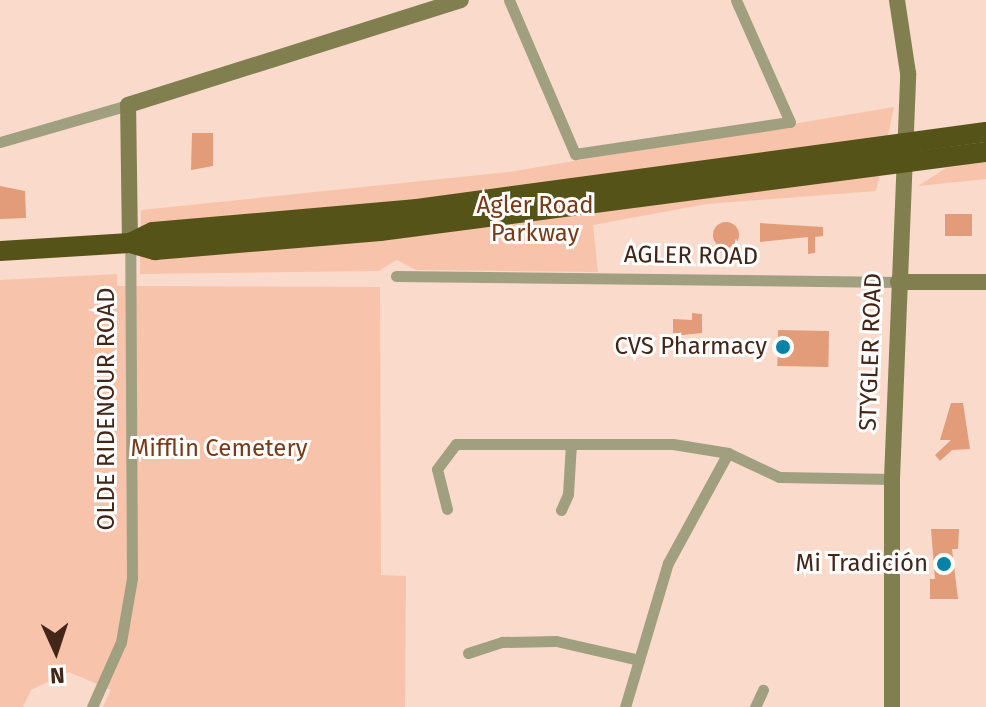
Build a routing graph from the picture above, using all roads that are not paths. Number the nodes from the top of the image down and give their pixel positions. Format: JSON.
{"nodes":[{"id":1,"x":461,"y":0,"type":"edge"},
{"id":2,"x":509,"y":0,"type":"edge"},
{"id":3,"x":736,"y":0,"type":"edge"},
{"id":4,"x":897,"y":0,"type":"edge"},
{"id":5,"x":128,"y":105,"type":"junction"},
{"id":6,"x":986,"y":132,"type":"edge"},
{"id":7,"x":0,"y":142,"type":"edge"},
{"id":8,"x":902,"y":143,"type":"junction"},
{"id":9,"x":986,"y":152,"type":"edge"},
{"id":10,"x":901,"y":164,"type":"junction"},
{"id":11,"x":130,"y":243,"type":"junction"},
{"id":12,"x":0,"y":251,"type":"edge"},
{"id":13,"x":396,"y":276,"type":"dead end"},
{"id":14,"x":898,"y":282,"type":"junction"},
{"id":15,"x":986,"y":282,"type":"edge"},
{"id":16,"x":571,"y":444,"type":"junction"},
{"id":17,"x":728,"y":453,"type":"junction"},
{"id":18,"x":892,"y":479,"type":"junction"},
{"id":19,"x":447,"y":509,"type":"dead end"},
{"id":20,"x":561,"y":510,"type":"dead end"},
{"id":21,"x":468,"y":653,"type":"dead end"},
{"id":22,"x":639,"y":660,"type":"junction"},
{"id":23,"x":763,"y":690,"type":"dead end"},
{"id":24,"x":92,"y":707,"type":"edge"},
{"id":25,"x":625,"y":707,"type":"edge"},
{"id":26,"x":755,"y":707,"type":"edge"},
{"id":27,"x":892,"y":707,"type":"edge"}],
"edges":[{"from":1,"to":5,"type":"main road"},
{"from":2,"to":3,"type":"street"},
{"from":4,"to":8,"type":"main road","name":"STYGLER ROAD"},
{"from":5,"to":7,"type":"street"},
{"from":5,"to":11,"type":"main road","name":"OLDE RIDENOUR ROAD"},
{"from":6,"to":8,"type":"highway"},
{"from":8,"to":10,"type":"main road","name":"STYGLER ROAD"},
{"from":8,"to":11,"type":"highway"},
{"from":9,"to":10,"type":"highway"},
{"from":10,"to":11,"type":"highway"},
{"from":10,"to":14,"type":"main road","name":"STYGLER ROAD"},
{"from":11,"to":12,"type":"highway"},
{"from":11,"to":24,"type":"street","name":"OLDE RIDENOUR ROAD"},
{"from":13,"to":14,"type":"street","name":"AGLER ROAD"},
{"from":14,"to":15,"type":"main road","name":"AGLER ROAD"},
{"from":14,"to":18,"type":"main road","name":"STYGLER ROAD"},
{"from":16,"to":17,"type":"street"},
{"from":16,"to":19,"type":"street"},
{"from":16,"to":20,"type":"street"},
{"from":17,"to":18,"type":"street"},
{"from":17,"to":22,"type":"street"},
{"from":18,"to":27,"type":"main road","name":"STYGLER ROAD"},
{"from":21,"to":22,"type":"street"},
{"from":22,"to":25,"type":"street"},
{"from":23,"to":26,"type":"street"}]}
